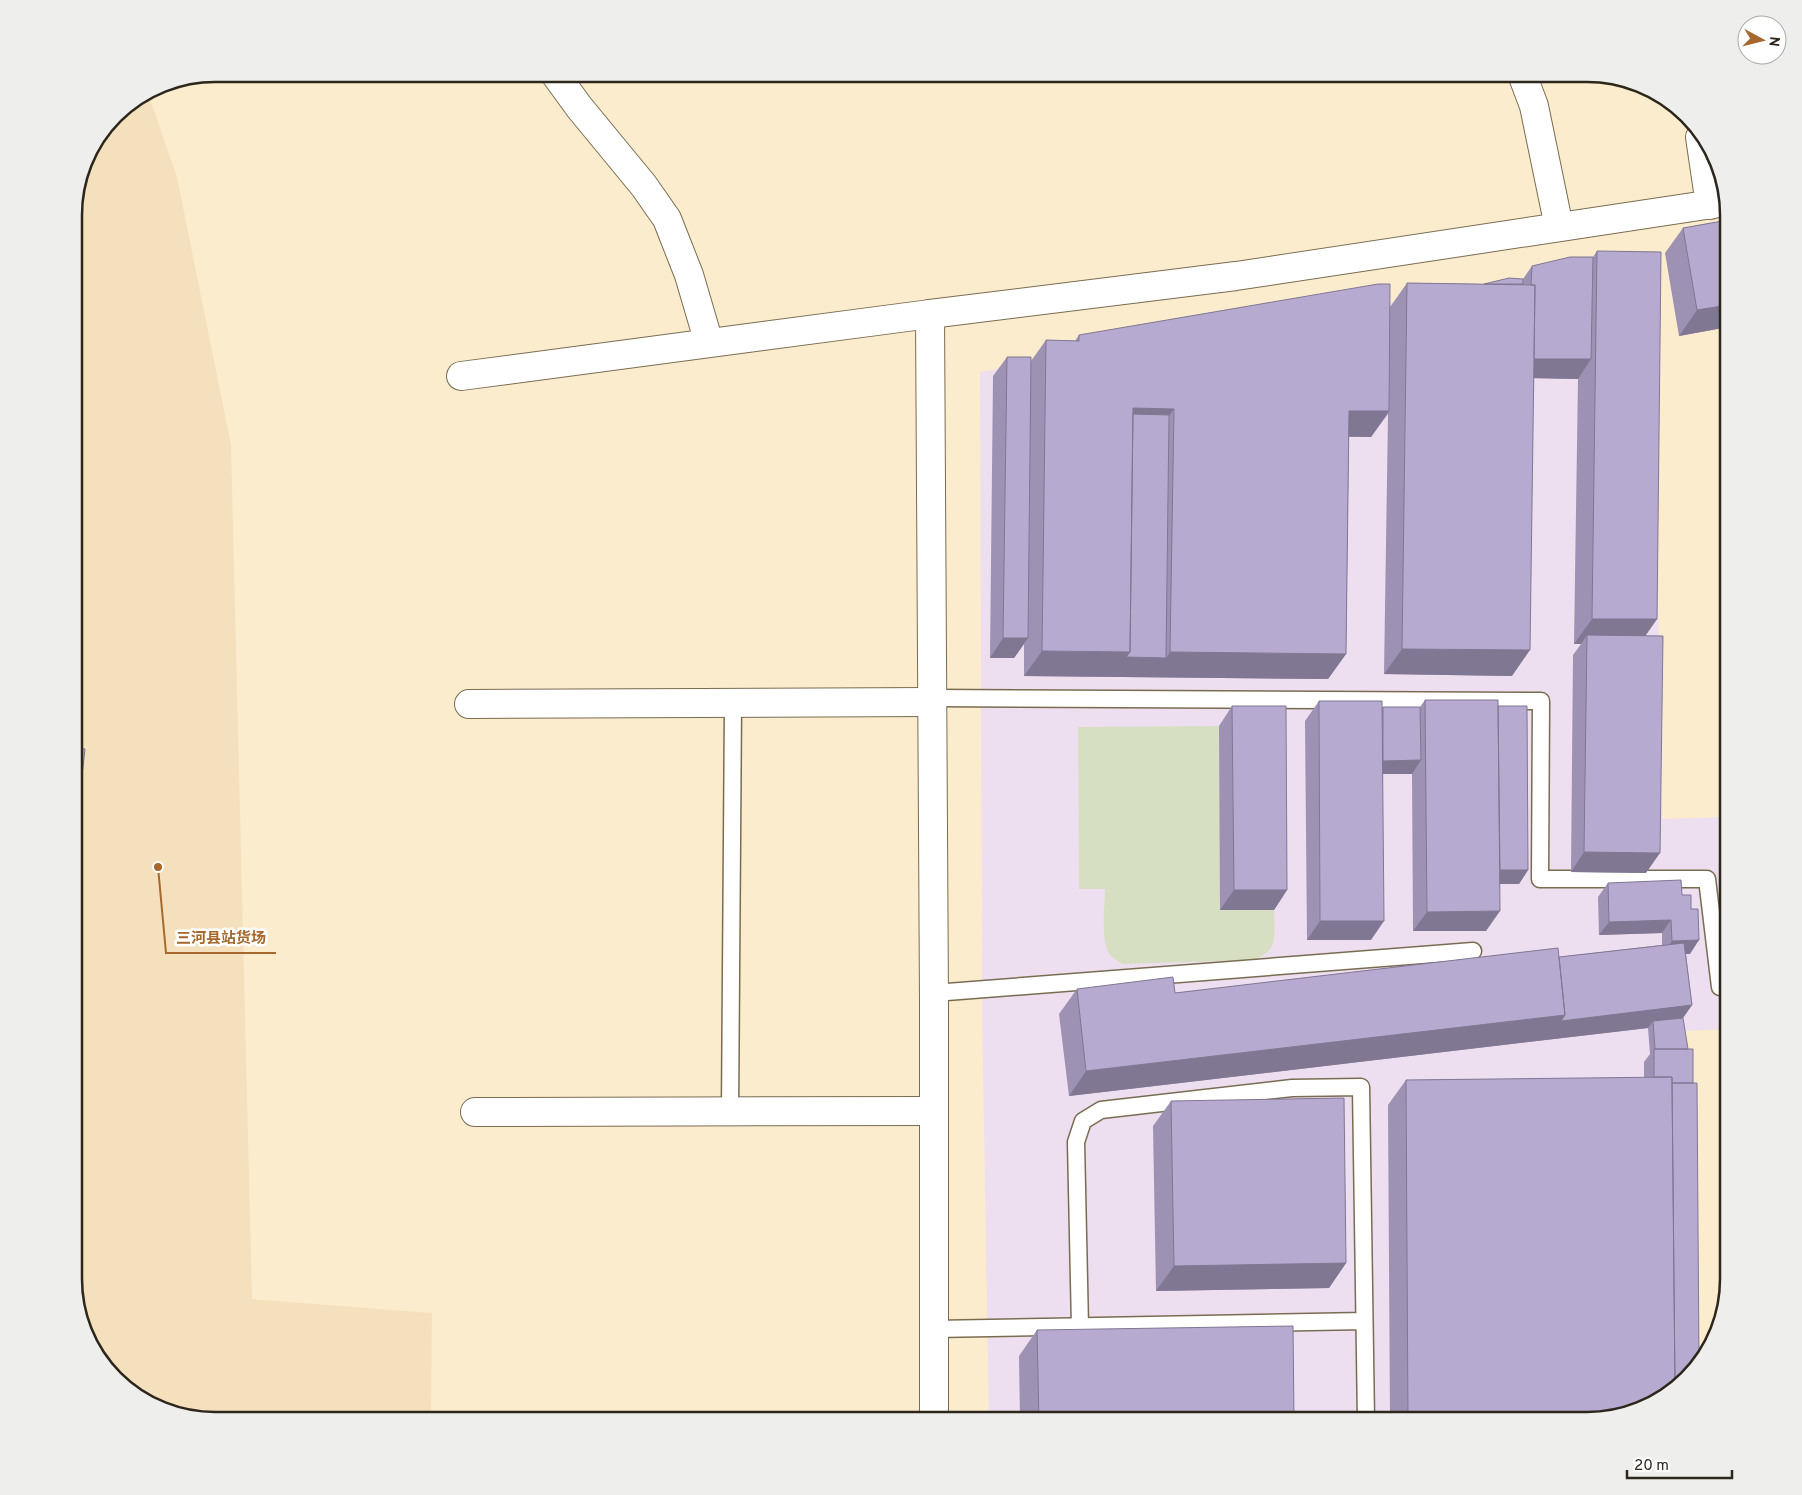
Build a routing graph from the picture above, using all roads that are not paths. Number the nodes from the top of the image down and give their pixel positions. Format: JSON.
{"nodes":[{"id":1,"x":1525,"y":82,"type":"edge"},
{"id":2,"x":561,"y":83,"type":"edge"},
{"id":3,"x":1705,"y":155,"type":"edge"},
{"id":4,"x":1718,"y":203,"type":"edge"},
{"id":5,"x":1559,"y":227,"type":"junction"},
{"id":6,"x":930,"y":314,"type":"junction"},
{"id":7,"x":709,"y":343,"type":"junction"},
{"id":8,"x":461,"y":376,"type":"dead end"},
{"id":9,"x":932,"y":700,"type":"junction"},
{"id":10,"x":733,"y":703,"type":"junction"},
{"id":11,"x":469,"y":704,"type":"dead end"},
{"id":12,"x":1473,"y":951,"type":"dead end"},
{"id":13,"x":1720,"y":987,"type":"dead end"},
{"id":14,"x":934,"y":993,"type":"junction"},
{"id":15,"x":475,"y":1112,"type":"dead end"},
{"id":16,"x":730,"y":1112,"type":"junction"},
{"id":17,"x":934,"y":1112,"type":"junction"},
{"id":18,"x":1364,"y":1321,"type":"junction"},
{"id":19,"x":1080,"y":1326,"type":"junction"},
{"id":20,"x":934,"y":1329,"type":"junction"},
{"id":21,"x":934,"y":1412,"type":"edge"},
{"id":22,"x":1366,"y":1412,"type":"edge"}],
"edges":[{"from":1,"to":5,"type":"street"},
{"from":2,"to":7,"type":"street"},
{"from":3,"to":4,"type":"street"},
{"from":4,"to":5,"type":"street"},
{"from":5,"to":6,"type":"street"},
{"from":6,"to":7,"type":"street"},
{"from":6,"to":9,"type":"street"},
{"from":7,"to":8,"type":"street"},
{"from":9,"to":10,"type":"street"},
{"from":9,"to":13,"type":"lane"},
{"from":9,"to":14,"type":"street"},
{"from":10,"to":11,"type":"street"},
{"from":10,"to":16,"type":"lane"},
{"from":12,"to":14,"type":"lane"},
{"from":14,"to":17,"type":"street"},
{"from":15,"to":16,"type":"street"},
{"from":16,"to":17,"type":"street"},
{"from":17,"to":20,"type":"street"},
{"from":18,"to":19,"type":"lane"},
{"from":18,"to":19,"type":"lane"},
{"from":18,"to":22,"type":"lane"},
{"from":19,"to":20,"type":"lane"},
{"from":20,"to":21,"type":"street"}]}
